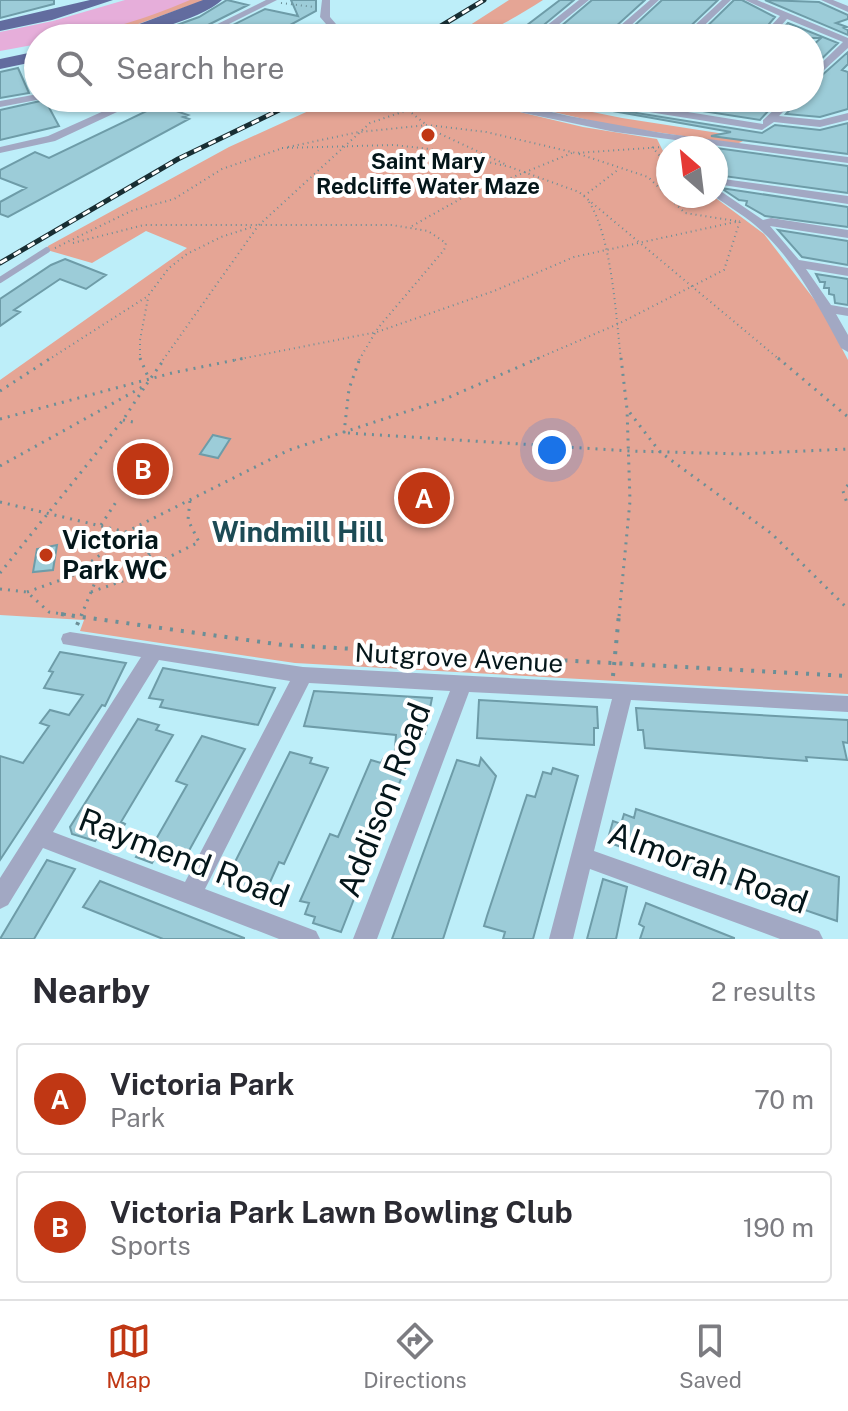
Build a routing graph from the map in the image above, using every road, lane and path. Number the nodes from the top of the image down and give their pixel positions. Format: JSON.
{"nodes":[{"id":1,"x":106,"y":0,"type":"edge"},
{"id":2,"x":215,"y":0,"type":"edge"},
{"id":3,"x":585,"y":0,"type":"edge"},
{"id":4,"x":655,"y":0,"type":"edge"},
{"id":5,"x":727,"y":0,"type":"edge"},
{"id":6,"x":749,"y":0,"type":"edge"},
{"id":7,"x":825,"y":0,"type":"edge"},
{"id":8,"x":272,"y":1,"type":"edge"},
{"id":9,"x":323,"y":4,"type":"edge"},
{"id":10,"x":848,"y":9,"type":"edge"},
{"id":11,"x":786,"y":15,"type":"junction"},
{"id":12,"x":155,"y":24,"type":"edge"},
{"id":13,"x":224,"y":24,"type":"edge"},
{"id":14,"x":331,"y":24,"type":"edge"},
{"id":15,"x":554,"y":24,"type":"edge"},
{"id":16,"x":627,"y":24,"type":"edge"},
{"id":17,"x":701,"y":24,"type":"edge"},
{"id":18,"x":778,"y":24,"type":"edge"},
{"id":19,"x":807,"y":24,"type":"edge"},
{"id":20,"x":0,"y":26,"type":"edge"},
{"id":21,"x":824,"y":32,"type":"edge"},
{"id":22,"x":848,"y":42,"type":"edge"},
{"id":23,"x":24,"y":59,"type":"edge"},
{"id":24,"x":0,"y":64,"type":"edge"},
{"id":25,"x":824,"y":66,"type":"edge"},
{"id":26,"x":24,"y":100,"type":"edge"},
{"id":27,"x":0,"y":104,"type":"edge"},
{"id":28,"x":111,"y":112,"type":"edge"},
{"id":29,"x":402,"y":112,"type":"edge"},
{"id":30,"x":411,"y":112,"type":"edge"},
{"id":31,"x":532,"y":112,"type":"edge"},
{"id":32,"x":668,"y":112,"type":"edge"},
{"id":33,"x":777,"y":112,"type":"edge"},
{"id":34,"x":848,"y":116,"type":"edge"},
{"id":35,"x":771,"y":118,"type":"junction"},
{"id":36,"x":428,"y":125,"type":"junction"},
{"id":37,"x":762,"y":127,"type":"junction"},
{"id":38,"x":359,"y":132,"type":"junction"},
{"id":39,"x":656,"y":142,"type":"edge"},
{"id":40,"x":346,"y":146,"type":"junction"},
{"id":41,"x":656,"y":147,"type":"edge"},
{"id":42,"x":282,"y":148,"type":"junction"},
{"id":43,"x":653,"y":148,"type":"junction"},
{"id":44,"x":728,"y":148,"type":"edge"},
{"id":45,"x":747,"y":149,"type":"junction"},
{"id":46,"x":0,"y":150,"type":"edge"},
{"id":47,"x":656,"y":151,"type":"edge"},
{"id":48,"x":576,"y":153,"type":"junction"},
{"id":49,"x":848,"y":160,"type":"edge"},
{"id":50,"x":510,"y":167,"type":"junction"},
{"id":51,"x":619,"y":168,"type":"junction"},
{"id":52,"x":526,"y":173,"type":"junction"},
{"id":53,"x":728,"y":183,"type":"edge"},
{"id":54,"x":586,"y":198,"type":"junction"},
{"id":55,"x":848,"y":200,"type":"edge"},
{"id":56,"x":728,"y":202,"type":"edge"},
{"id":57,"x":750,"y":221,"type":"junction"},
{"id":58,"x":258,"y":226,"type":"junction"},
{"id":59,"x":410,"y":227,"type":"junction"},
{"id":60,"x":848,"y":234,"type":"edge"},
{"id":61,"x":641,"y":242,"type":"junction"},
{"id":62,"x":65,"y":245,"type":"junction"},
{"id":63,"x":47,"y":250,"type":"joint"},
{"id":64,"x":605,"y":250,"type":"junction"},
{"id":65,"x":796,"y":263,"type":"junction"},
{"id":66,"x":848,"y":272,"type":"edge"},
{"id":67,"x":0,"y":280,"type":"edge"},
{"id":68,"x":692,"y":287,"type":"junction"},
{"id":69,"x":148,"y":296,"type":"junction"},
{"id":70,"x":828,"y":309,"type":"junction"},
{"id":71,"x":848,"y":312,"type":"edge"},
{"id":72,"x":618,"y":324,"type":"junction"},
{"id":73,"x":377,"y":332,"type":"junction"},
{"id":74,"x":848,"y":348,"type":"edge"},
{"id":75,"x":149,"y":379,"type":"junction"},
{"id":76,"x":146,"y":385,"type":"junction"},
{"id":77,"x":0,"y":391,"type":"edge"},
{"id":78,"x":627,"y":409,"type":"junction"},
{"id":79,"x":848,"y":417,"type":"edge"},
{"id":80,"x":0,"y":419,"type":"edge"},
{"id":81,"x":123,"y":420,"type":"junction"},
{"id":82,"x":138,"y":423,"type":"dead end"},
{"id":83,"x":344,"y":433,"type":"junction"},
{"id":84,"x":848,"y":449,"type":"edge"},
{"id":85,"x":630,"y":451,"type":"junction"},
{"id":86,"x":660,"y":452,"type":"junction"},
{"id":87,"x":0,"y":466,"type":"edge"},
{"id":88,"x":848,"y":485,"type":"edge"},
{"id":89,"x":118,"y":499,"type":"dead end"},
{"id":90,"x":190,"y":500,"type":"junction"},
{"id":91,"x":0,"y":502,"type":"edge"},
{"id":92,"x":848,"y":506,"type":"edge"},
{"id":93,"x":48,"y":513,"type":"junction"},
{"id":94,"x":101,"y":525,"type":"junction"},
{"id":95,"x":126,"y":532,"type":"junction"},
{"id":96,"x":109,"y":549,"type":"junction"},
{"id":97,"x":148,"y":556,"type":"junction"},
{"id":98,"x":0,"y":573,"type":"edge"},
{"id":99,"x":0,"y":589,"type":"edge"},
{"id":100,"x":27,"y":592,"type":"junction"},
{"id":101,"x":91,"y":592,"type":"junction"},
{"id":102,"x":848,"y":609,"type":"edge"},
{"id":103,"x":81,"y":618,"type":"junction"},
{"id":104,"x":70,"y":639,"type":"joint"},
{"id":105,"x":154,"y":652,"type":"junction"},
{"id":106,"x":613,"y":663,"type":"junction"},
{"id":107,"x":303,"y":675,"type":"junction"},
{"id":108,"x":848,"y":676,"type":"edge"},
{"id":109,"x":462,"y":685,"type":"junction"},
{"id":110,"x":619,"y":687,"type":"junction"},
{"id":111,"x":848,"y":704,"type":"edge"},
{"id":112,"x":39,"y":837,"type":"junction"},
{"id":113,"x":583,"y":857,"type":"junction"},
{"id":114,"x":190,"y":895,"type":"junction"},
{"id":115,"x":0,"y":898,"type":"edge"},
{"id":116,"x":308,"y":939,"type":"edge"},
{"id":117,"x":365,"y":939,"type":"edge"},
{"id":118,"x":561,"y":939,"type":"edge"},
{"id":119,"x":811,"y":939,"type":"edge"}],
"edges":[{"from":1,"to":20,"type":"highway"},
{"from":2,"to":12,"type":"highway"},
{"from":3,"to":15,"type":"street"},
{"from":4,"to":16,"type":"street"},
{"from":5,"to":17,"type":"street"},
{"from":6,"to":11,"type":"street"},
{"from":7,"to":10,"type":"street"},
{"from":8,"to":9,"type":"path"},
{"from":8,"to":13,"type":"street"},
{"from":9,"to":14,"type":"street"},
{"from":11,"to":18,"type":"street"},
{"from":11,"to":19,"type":"street"},
{"from":21,"to":22,"type":"street"},
{"from":22,"to":25,"type":"street"},
{"from":23,"to":24,"type":"highway"},
{"from":26,"to":27,"type":"street"},
{"from":28,"to":46,"type":"street"},
{"from":29,"to":38,"type":"path"},
{"from":30,"to":36,"type":"path"},
{"from":31,"to":39,"type":"street"},
{"from":32,"to":37,"type":"street"},
{"from":33,"to":35,"type":"street"},
{"from":34,"to":35,"type":"street"},
{"from":35,"to":37,"type":"street"},
{"from":36,"to":38,"type":"path"},
{"from":36,"to":48,"type":"path"},
{"from":36,"to":50,"type":"path"},
{"from":37,"to":45,"type":"street"},
{"from":38,"to":40,"type":"path"},
{"from":38,"to":42,"type":"path"},
{"from":40,"to":42,"type":"path"},
{"from":40,"to":50,"type":"path"},
{"from":40,"to":58,"type":"path"},
{"from":41,"to":43,"type":"path"},
{"from":42,"to":62,"type":"path"},
{"from":43,"to":47,"type":"path"},
{"from":43,"to":48,"type":"path"},
{"from":44,"to":45,"type":"street"},
{"from":45,"to":49,"type":"street"},
{"from":48,"to":51,"type":"path"},
{"from":48,"to":52,"type":"path"},
{"from":50,"to":52,"type":"path"},
{"from":51,"to":54,"type":"path"},
{"from":51,"to":57,"type":"path"},
{"from":52,"to":54,"type":"path"},
{"from":52,"to":59,"type":"path"},
{"from":53,"to":55,"type":"street"},
{"from":54,"to":61,"type":"path"},
{"from":54,"to":64,"type":"path"},
{"from":56,"to":57,"type":"street"},
{"from":57,"to":60,"type":"street"},
{"from":57,"to":61,"type":"path"},
{"from":57,"to":65,"type":"street"},
{"from":57,"to":68,"type":"path"},
{"from":58,"to":59,"type":"path"},
{"from":58,"to":62,"type":"path"},
{"from":58,"to":69,"type":"path"},
{"from":58,"to":75,"type":"path"},
{"from":59,"to":73,"type":"path"},
{"from":61,"to":64,"type":"path"},
{"from":61,"to":68,"type":"path"},
{"from":62,"to":63,"type":"path"},
{"from":63,"to":67,"type":"lane"},
{"from":64,"to":72,"type":"path"},
{"from":64,"to":73,"type":"path"},
{"from":65,"to":66,"type":"street"},
{"from":65,"to":70,"type":"street"},
{"from":68,"to":72,"type":"path"},
{"from":68,"to":79,"type":"path"},
{"from":69,"to":75,"type":"path"},
{"from":69,"to":77,"type":"path"},
{"from":70,"to":71,"type":"street"},
{"from":70,"to":74,"type":"street"},
{"from":72,"to":78,"type":"path"},
{"from":72,"to":83,"type":"path"},
{"from":73,"to":75,"type":"path"},
{"from":73,"to":83,"type":"path"},
{"from":75,"to":76,"type":"path"},
{"from":75,"to":80,"type":"path"},
{"from":76,"to":81,"type":"path"},
{"from":76,"to":87,"type":"path"},
{"from":78,"to":85,"type":"path"},
{"from":78,"to":86,"type":"path"},
{"from":81,"to":82,"type":"path"},
{"from":81,"to":93,"type":"path"},
{"from":83,"to":85,"type":"path"},
{"from":83,"to":90,"type":"path"},
{"from":84,"to":86,"type":"path"},
{"from":85,"to":86,"type":"path"},
{"from":85,"to":106,"type":"path"},
{"from":86,"to":102,"type":"path"},
{"from":88,"to":92,"type":"path"},
{"from":89,"to":94,"type":"path"},
{"from":90,"to":95,"type":"path"},
{"from":90,"to":97,"type":"path"},
{"from":91,"to":93,"type":"path"},
{"from":93,"to":94,"type":"path"},
{"from":93,"to":98,"type":"path"},
{"from":94,"to":95,"type":"path"},
{"from":95,"to":96,"type":"path"},
{"from":95,"to":97,"type":"path"},
{"from":96,"to":100,"type":"path"},
{"from":96,"to":101,"type":"path"},
{"from":97,"to":101,"type":"path"},
{"from":99,"to":100,"type":"path"},
{"from":100,"to":103,"type":"path"},
{"from":101,"to":103,"type":"path"},
{"from":103,"to":104,"type":"path"},
{"from":103,"to":106,"type":"path"},
{"from":104,"to":105,"type":"street","name":"Nutgrove Avenue"},
{"from":105,"to":107,"type":"street","name":"Nutgrove Avenue"},
{"from":105,"to":112,"type":"street"},
{"from":106,"to":108,"type":"path"},
{"from":106,"to":110,"type":"path"},
{"from":107,"to":109,"type":"street","name":"Nutgrove Avenue"},
{"from":107,"to":114,"type":"street"},
{"from":109,"to":110,"type":"street","name":"Nutgrove Avenue"},
{"from":109,"to":117,"type":"street","name":"Addison Road"},
{"from":110,"to":111,"type":"street","name":"Nutgrove Avenue"},
{"from":110,"to":113,"type":"street"},
{"from":112,"to":114,"type":"street","name":"Raymend Road"},
{"from":112,"to":115,"type":"street"},
{"from":113,"to":118,"type":"street"},
{"from":113,"to":119,"type":"street","name":"Almorah Road"},
{"from":114,"to":116,"type":"street","name":"Raymend Road"}]}
